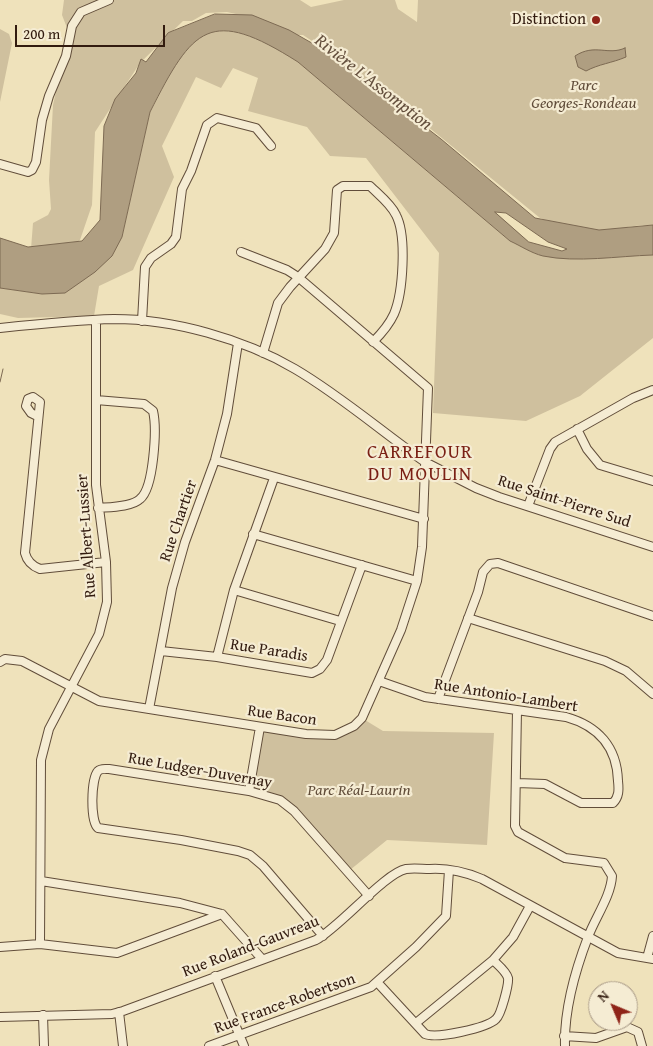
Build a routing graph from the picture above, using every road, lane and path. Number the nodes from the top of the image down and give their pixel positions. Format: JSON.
{"nodes":[{"id":1,"x":109,"y":0,"type":"edge"},
{"id":2,"x":271,"y":146,"type":"dead end"},
{"id":3,"x":0,"y":164,"type":"edge"},
{"id":4,"x":241,"y":252,"type":"dead end"},
{"id":5,"x":298,"y":277,"type":"junction"},
{"id":6,"x":142,"y":320,"type":"junction"},
{"id":7,"x":96,"y":321,"type":"junction"},
{"id":8,"x":0,"y":328,"type":"edge"},
{"id":9,"x":373,"y":342,"type":"junction"},
{"id":10,"x":238,"y":343,"type":"junction"},
{"id":11,"x":263,"y":353,"type":"junction"},
{"id":12,"x":653,"y":390,"type":"edge"},
{"id":13,"x":96,"y":400,"type":"junction"},
{"id":14,"x":37,"y":416,"type":"dead end"},
{"id":15,"x":577,"y":429,"type":"junction"},
{"id":16,"x":215,"y":460,"type":"junction"},
{"id":17,"x":425,"y":462,"type":"junction"},
{"id":18,"x":274,"y":478,"type":"junction"},
{"id":19,"x":653,"y":481,"type":"edge"},
{"id":20,"x":528,"y":506,"type":"junction"},
{"id":21,"x":98,"y":508,"type":"junction"},
{"id":22,"x":424,"y":519,"type":"junction"},
{"id":23,"x":253,"y":534,"type":"junction"},
{"id":24,"x":653,"y":547,"type":"edge"},
{"id":25,"x":106,"y":562,"type":"junction"},
{"id":26,"x":362,"y":565,"type":"junction"},
{"id":27,"x":417,"y":581,"type":"junction"},
{"id":28,"x":234,"y":590,"type":"junction"},
{"id":29,"x":653,"y":616,"type":"edge"},
{"id":30,"x":468,"y":618,"type":"junction"},
{"id":31,"x":340,"y":621,"type":"junction"},
{"id":32,"x":161,"y":651,"type":"junction"},
{"id":33,"x":216,"y":657,"type":"junction"},
{"id":34,"x":0,"y":662,"type":"edge"},
{"id":35,"x":379,"y":682,"type":"junction"},
{"id":36,"x":72,"y":686,"type":"junction"},
{"id":37,"x":653,"y":693,"type":"edge"},
{"id":38,"x":438,"y":699,"type":"junction"},
{"id":39,"x":149,"y":709,"type":"junction"},
{"id":40,"x":517,"y":710,"type":"junction"},
{"id":41,"x":260,"y":727,"type":"junction"},
{"id":42,"x":517,"y":783,"type":"junction"},
{"id":43,"x":249,"y":791,"type":"junction"},
{"id":44,"x":449,"y":870,"type":"junction"},
{"id":45,"x":41,"y":881,"type":"junction"},
{"id":46,"x":369,"y":896,"type":"junction"},
{"id":47,"x":530,"y":906,"type":"junction"},
{"id":48,"x":222,"y":914,"type":"junction"},
{"id":49,"x":323,"y":936,"type":"junction"},
{"id":50,"x":653,"y":936,"type":"edge"},
{"id":51,"x":588,"y":937,"type":"junction"},
{"id":52,"x":40,"y":944,"type":"junction"},
{"id":53,"x":0,"y":947,"type":"edge"},
{"id":54,"x":262,"y":959,"type":"junction"},
{"id":55,"x":650,"y":959,"type":"edge"},
{"id":56,"x":493,"y":960,"type":"junction"},
{"id":57,"x":215,"y":976,"type":"junction"},
{"id":58,"x":377,"y":982,"type":"junction"},
{"id":59,"x":119,"y":1012,"type":"junction"},
{"id":60,"x":43,"y":1016,"type":"junction"},
{"id":61,"x":0,"y":1017,"type":"edge"},
{"id":62,"x":416,"y":1023,"type":"junction"},
{"id":63,"x":239,"y":1034,"type":"junction"},
{"id":64,"x":564,"y":1036,"type":"junction"},
{"id":65,"x":44,"y":1046,"type":"edge"},
{"id":66,"x":123,"y":1046,"type":"edge"},
{"id":67,"x":209,"y":1046,"type":"edge"},
{"id":68,"x":244,"y":1046,"type":"edge"},
{"id":69,"x":565,"y":1046,"type":"edge"},
{"id":70,"x":642,"y":1046,"type":"edge"}],
"edges":[{"from":1,"to":3,"type":"street"},
{"from":2,"to":6,"type":"street"},
{"from":4,"to":5,"type":"street"},
{"from":5,"to":9,"type":"street"},
{"from":5,"to":9,"type":"street"},
{"from":5,"to":11,"type":"street"},
{"from":6,"to":7,"type":"street","name":"Rue Saint-Pierre Sud"},
{"from":6,"to":10,"type":"street","name":"Rue Saint-Pierre Sud"},
{"from":7,"to":8,"type":"street","name":"Rue Saint-Pierre Sud"},
{"from":7,"to":13,"type":"street","name":"Rue Albert-Lussier"},
{"from":9,"to":17,"type":"street","name":"Rue Bacon"},
{"from":10,"to":11,"type":"street","name":"Rue Saint-Pierre Sud"},
{"from":10,"to":16,"type":"street","name":"Rue Chartier"},
{"from":11,"to":17,"type":"street","name":"Rue Saint-Pierre Sud"},
{"from":12,"to":15,"type":"street"},
{"from":13,"to":21,"type":"street","name":"Rue Albert-Lussier"},
{"from":13,"to":21,"type":"street"},
{"from":14,"to":25,"type":"street"},
{"from":15,"to":19,"type":"street"},
{"from":15,"to":20,"type":"street"},
{"from":16,"to":18,"type":"street"},
{"from":16,"to":32,"type":"street","name":"Rue Chartier"},
{"from":17,"to":20,"type":"street","name":"Rue Saint-Pierre Sud"},
{"from":17,"to":22,"type":"street","name":"Rue Bacon"},
{"from":18,"to":22,"type":"street"},
{"from":18,"to":23,"type":"street"},
{"from":20,"to":24,"type":"street","name":"Rue Saint-Pierre Sud"},
{"from":21,"to":25,"type":"street","name":"Rue Albert-Lussier"},
{"from":22,"to":27,"type":"street","name":"Rue Bacon"},
{"from":23,"to":26,"type":"street"},
{"from":23,"to":28,"type":"street"},
{"from":25,"to":36,"type":"street","name":"Rue Albert-Lussier"},
{"from":26,"to":27,"type":"street"},
{"from":26,"to":31,"type":"street","name":"Rue Paradis"},
{"from":27,"to":35,"type":"street","name":"Rue Bacon"},
{"from":28,"to":31,"type":"street"},
{"from":28,"to":33,"type":"street"},
{"from":29,"to":30,"type":"street"},
{"from":30,"to":37,"type":"street"},
{"from":30,"to":38,"type":"street"},
{"from":31,"to":33,"type":"street","name":"Rue Paradis"},
{"from":32,"to":33,"type":"street","name":"Rue Paradis"},
{"from":32,"to":39,"type":"street","name":"Rue Chartier"},
{"from":34,"to":36,"type":"street","name":"Rue Bacon"},
{"from":35,"to":38,"type":"street","name":"Rue Antonio-Lambert"},
{"from":35,"to":41,"type":"street","name":"Rue Bacon"},
{"from":36,"to":39,"type":"street","name":"Rue Bacon"},
{"from":36,"to":45,"type":"street","name":"Rue Albert-Lussier"},
{"from":38,"to":40,"type":"street","name":"Rue Antonio-Lambert"},
{"from":39,"to":41,"type":"street","name":"Rue Bacon"},
{"from":40,"to":42,"type":"street"},
{"from":40,"to":42,"type":"street","name":"Rue Antonio-Lambert"},
{"from":41,"to":43,"type":"street"},
{"from":42,"to":51,"type":"street"},
{"from":43,"to":46,"type":"street","name":"Rue Ludger-Duvernay"},
{"from":43,"to":49,"type":"street","name":"Rue Ludger-Duvernay"},
{"from":44,"to":46,"type":"street","name":"Rue Roland-Gauvreau"},
{"from":44,"to":47,"type":"street","name":"Rue Roland-Gauvreau"},
{"from":44,"to":58,"type":"street","name":"Rue France-Robertson"},
{"from":45,"to":48,"type":"street"},
{"from":45,"to":52,"type":"street","name":"Rue Albert-Lussier"},
{"from":46,"to":49,"type":"street","name":"Rue Roland-Gauvreau"},
{"from":47,"to":51,"type":"street","name":"Rue Roland-Gauvreau"},
{"from":47,"to":56,"type":"street"},
{"from":48,"to":52,"type":"street"},
{"from":48,"to":54,"type":"street"},
{"from":49,"to":54,"type":"street","name":"Rue Roland-Gauvreau"},
{"from":50,"to":55,"type":"street"},
{"from":51,"to":55,"type":"street","name":"Rue Roland-Gauvreau"},
{"from":51,"to":64,"type":"street"},
{"from":52,"to":53,"type":"street"},
{"from":54,"to":57,"type":"street","name":"Rue Roland-Gauvreau"},
{"from":56,"to":62,"type":"street"},
{"from":56,"to":62,"type":"street"},
{"from":57,"to":59,"type":"street","name":"Rue Roland-Gauvreau"},
{"from":57,"to":63,"type":"street"},
{"from":58,"to":62,"type":"street"},
{"from":58,"to":63,"type":"street","name":"Rue France-Robertson"},
{"from":59,"to":60,"type":"street","name":"Rue Roland-Gauvreau"},
{"from":59,"to":66,"type":"street"},
{"from":60,"to":61,"type":"street","name":"Rue Roland-Gauvreau"},
{"from":60,"to":65,"type":"street"},
{"from":63,"to":67,"type":"street","name":"Rue France-Robertson"},
{"from":63,"to":68,"type":"street"},
{"from":64,"to":69,"type":"street"},
{"from":64,"to":70,"type":"street"}]}
